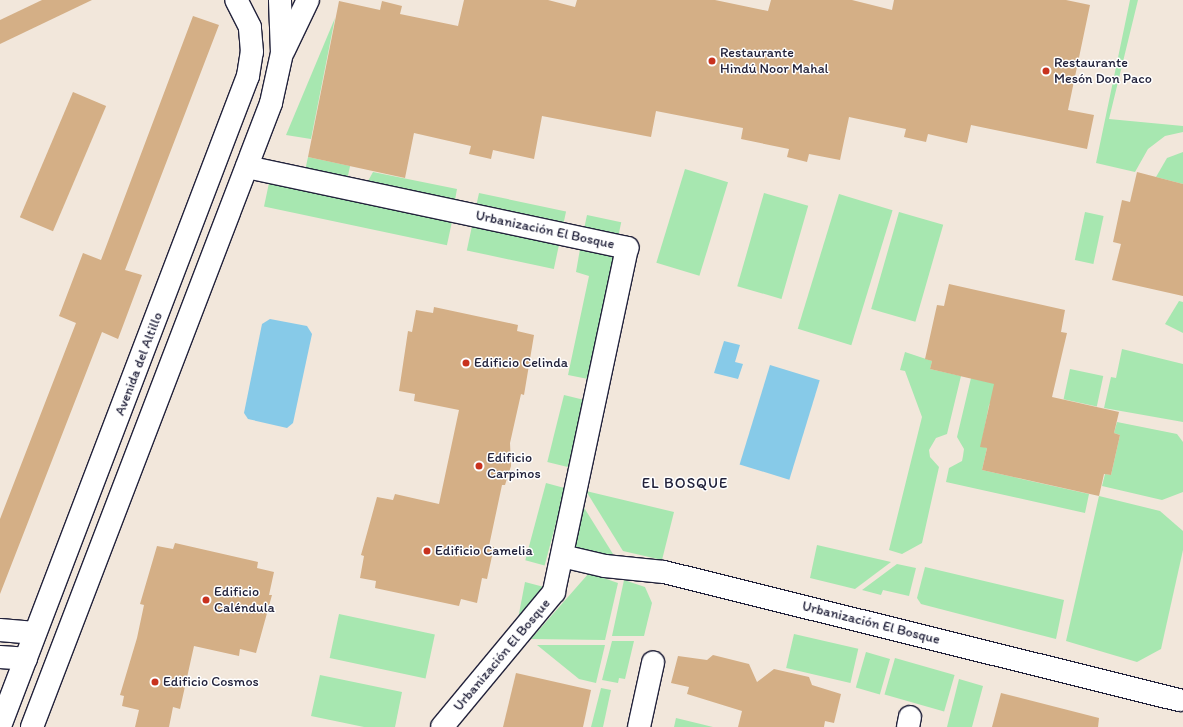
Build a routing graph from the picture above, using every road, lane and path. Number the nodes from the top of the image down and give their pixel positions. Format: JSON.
{"nodes":[{"id":1,"x":236,"y":0,"type":"edge"},
{"id":2,"x":280,"y":0,"type":"edge"},
{"id":3,"x":308,"y":0,"type":"edge"},
{"id":4,"x":282,"y":53,"type":"junction"},
{"id":5,"x":247,"y":167,"type":"junction"},
{"id":6,"x":562,"y":556,"type":"junction"},
{"id":7,"x":0,"y":630,"type":"edge"},
{"id":8,"x":35,"y":634,"type":"junction"},
{"id":9,"x":0,"y":656,"type":"edge"},
{"id":10,"x":26,"y":659,"type":"junction"},
{"id":11,"x":653,"y":663,"type":"dead end"},
{"id":12,"x":1179,"y":700,"type":"dead end"},
{"id":13,"x":0,"y":726,"type":"edge"},
{"id":14,"x":32,"y":727,"type":"edge"},
{"id":15,"x":442,"y":727,"type":"edge"},
{"id":16,"x":639,"y":727,"type":"edge"}],
"edges":[{"from":1,"to":8,"type":"street","name":"Avenida del Altillo"},
{"from":2,"to":4,"type":"street"},
{"from":3,"to":4,"type":"street"},
{"from":4,"to":5,"type":"street"},
{"from":5,"to":6,"type":"street","name":"Urbanización El Bosque"},
{"from":5,"to":14,"type":"street"},
{"from":6,"to":12,"type":"street","name":"Urbanización El Bosque"},
{"from":6,"to":15,"type":"street","name":"Urbanización El Bosque"},
{"from":7,"to":8,"type":"street"},
{"from":8,"to":10,"type":"street","name":"Avenida del Altillo"},
{"from":9,"to":10,"type":"street"},
{"from":10,"to":13,"type":"street","name":"Avenida del Altillo"},
{"from":11,"to":16,"type":"street"}]}
